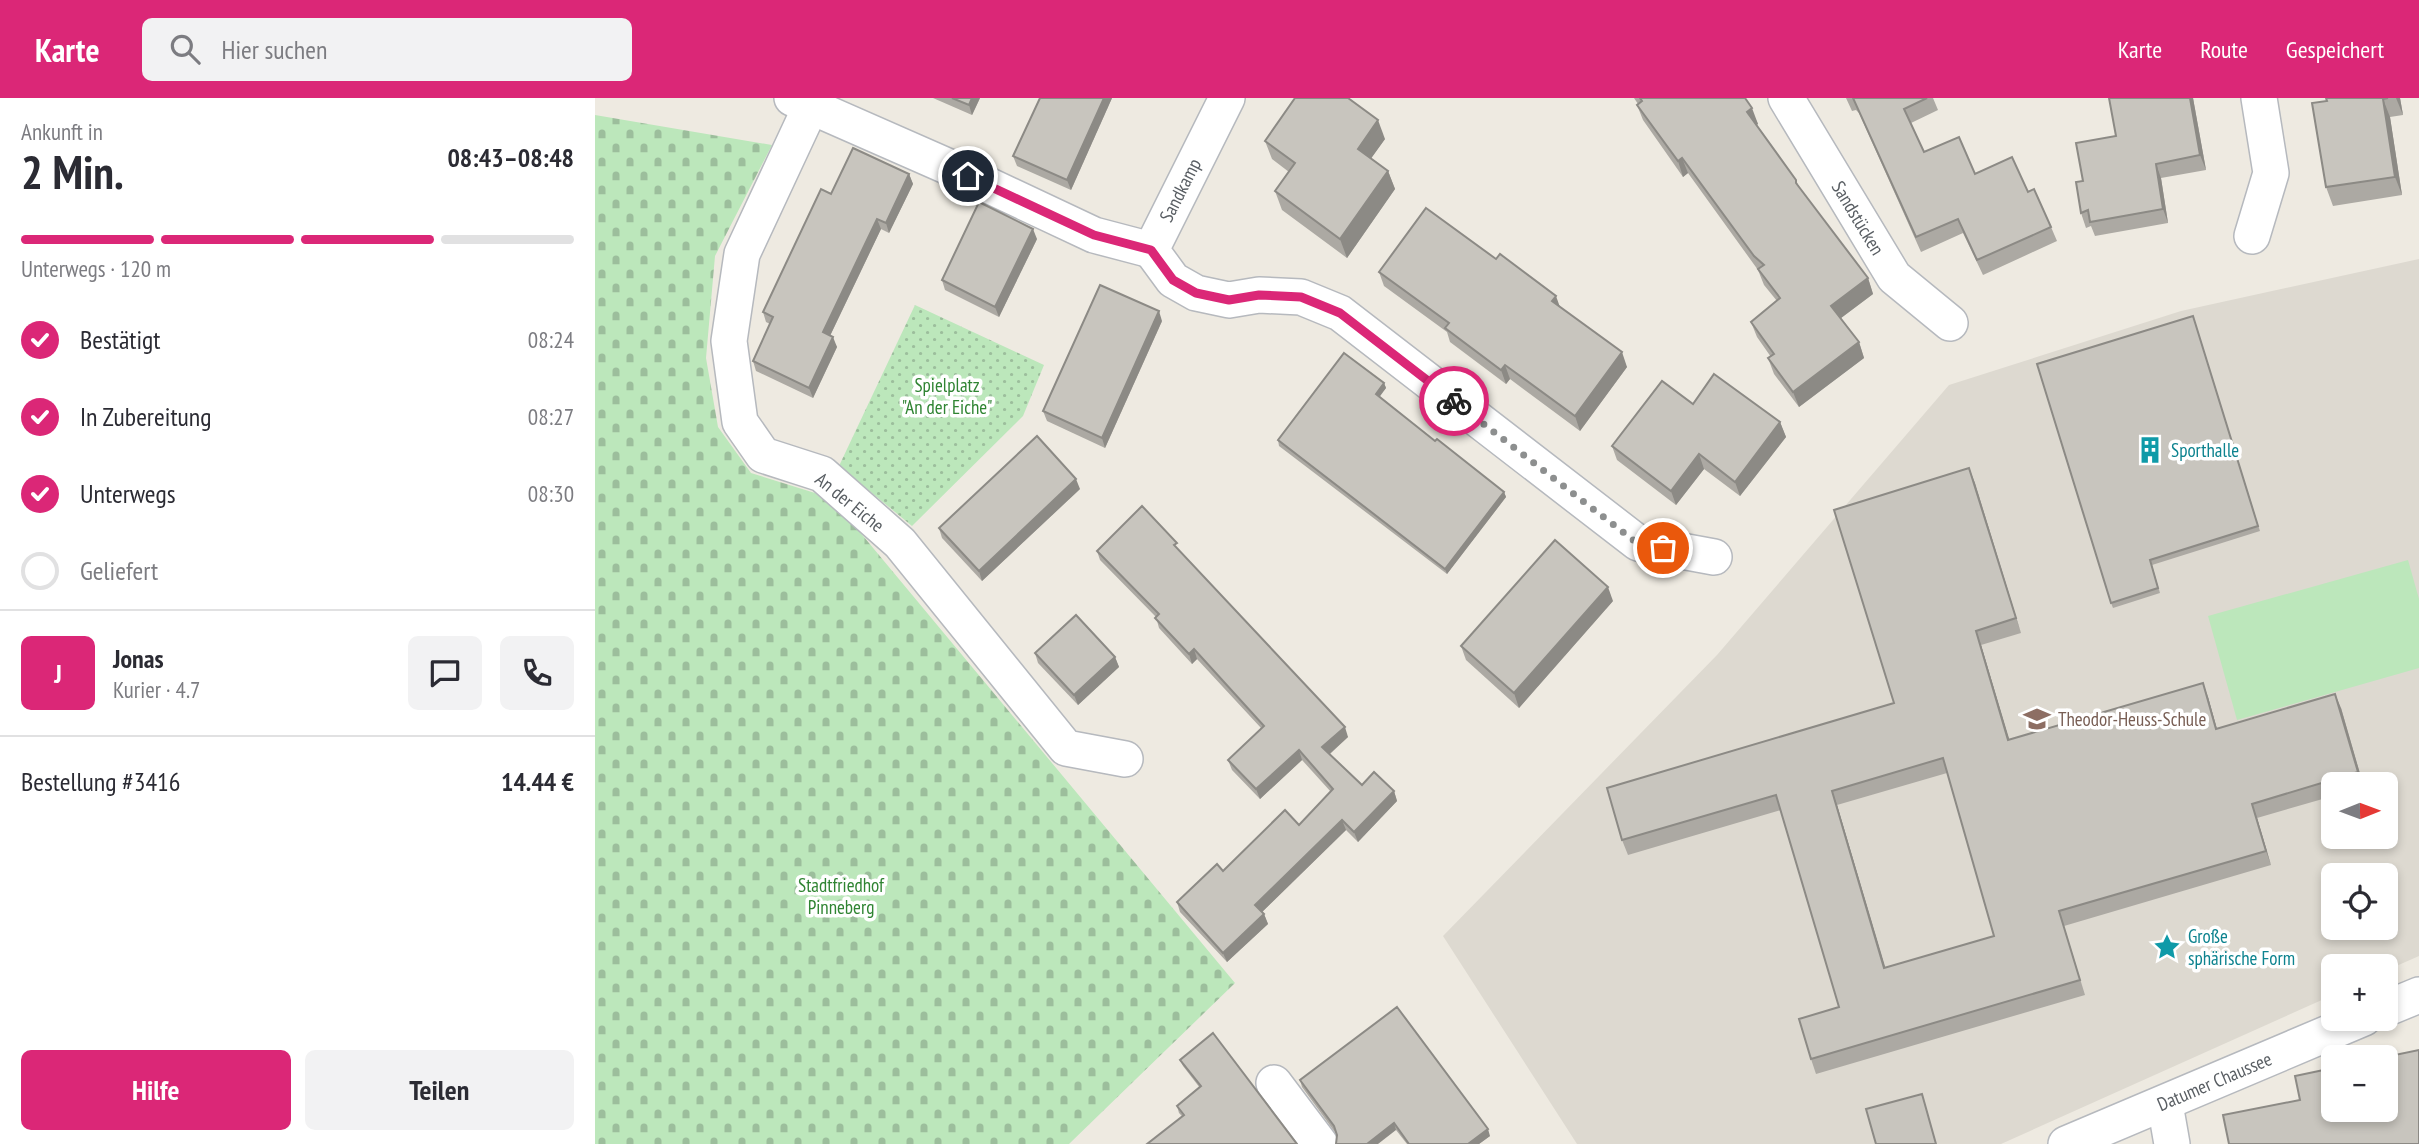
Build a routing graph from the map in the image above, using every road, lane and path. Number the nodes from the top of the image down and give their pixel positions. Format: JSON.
{"nodes":[{"id":1,"x":1227,"y":98,"type":"edge"},
{"id":2,"x":1786,"y":98,"type":"edge"},
{"id":3,"x":2259,"y":98,"type":"edge"},
{"id":4,"x":801,"y":102,"type":"edge"},
{"id":5,"x":2252,"y":236,"type":"dead end"},
{"id":6,"x":1151,"y":250,"type":"junction"},
{"id":7,"x":1950,"y":323,"type":"dead end"},
{"id":8,"x":1714,"y":558,"type":"dead end"},
{"id":9,"x":1125,"y":759,"type":"dead end"},
{"id":10,"x":2419,"y":995,"type":"edge"},
{"id":11,"x":2398,"y":1004,"type":"edge"},
{"id":12,"x":2334,"y":1031,"type":"edge"},
{"id":13,"x":1274,"y":1083,"type":"dead end"},
{"id":14,"x":2165,"y":1104,"type":"junction"},
{"id":15,"x":1320,"y":1144,"type":"edge"},
{"id":16,"x":2066,"y":1144,"type":"edge"},
{"id":17,"x":2172,"y":1144,"type":"edge"}],
"edges":[{"from":1,"to":6,"type":"street","name":"Sandkamp"},
{"from":2,"to":7,"type":"street","name":"Sandstücken"},
{"from":3,"to":5,"type":"street"},
{"from":4,"to":6,"type":"street","name":"An der Eiche"},
{"from":4,"to":9,"type":"street","name":"An der Eiche"},
{"from":6,"to":8,"type":"street"},
{"from":10,"to":11,"type":"street"},
{"from":12,"to":14,"type":"street","name":"Datumer Chaussee"},
{"from":13,"to":15,"type":"street"},
{"from":14,"to":16,"type":"street","name":"Datumer Chaussee"},
{"from":14,"to":17,"type":"street"}]}
